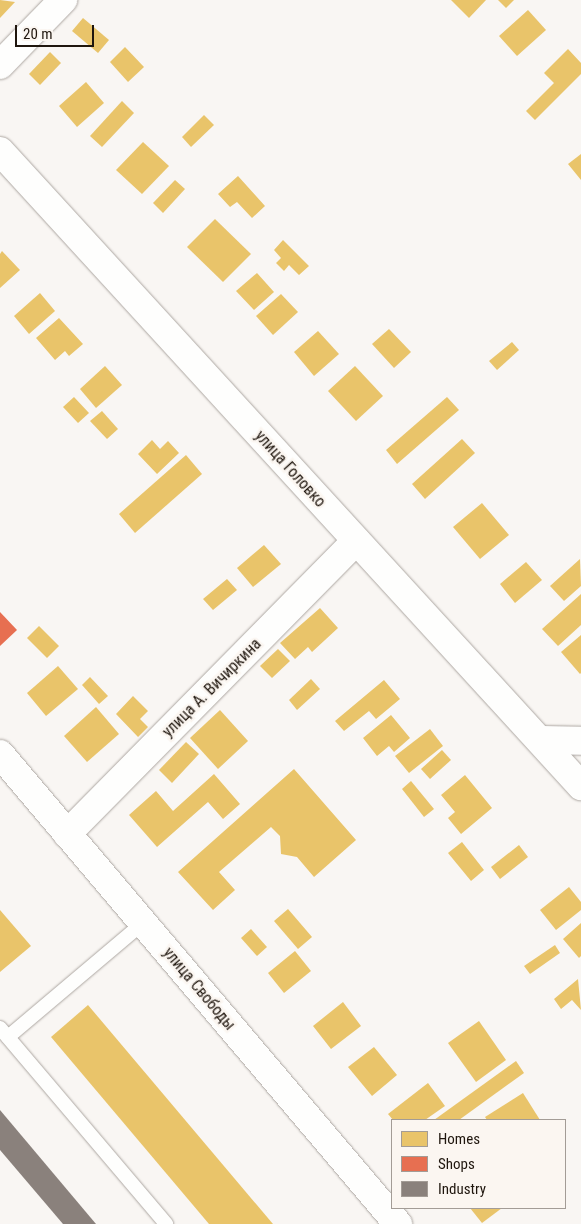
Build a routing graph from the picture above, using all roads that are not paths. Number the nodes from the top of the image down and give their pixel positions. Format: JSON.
{"nodes":[{"id":1,"x":63,"y":0,"type":"edge"},
{"id":2,"x":0,"y":65,"type":"edge"},
{"id":3,"x":0,"y":151,"type":"edge"},
{"id":4,"x":356,"y":541,"type":"junction"},
{"id":5,"x":542,"y":740,"type":"junction"},
{"id":6,"x":581,"y":741,"type":"edge"},
{"id":7,"x":0,"y":754,"type":"edge"},
{"id":8,"x":581,"y":786,"type":"edge"},
{"id":9,"x":67,"y":834,"type":"junction"},
{"id":10,"x":143,"y":923,"type":"junction"},
{"id":11,"x":4,"y":1032,"type":"edge"},
{"id":12,"x":166,"y":1224,"type":"edge"},
{"id":13,"x":398,"y":1224,"type":"edge"}],
"edges":[{"from":1,"to":2,"type":"street"},
{"from":3,"to":4,"type":"street","name":"улица Головко"},
{"from":4,"to":5,"type":"street","name":"улица Головко"},
{"from":4,"to":9,"type":"street","name":"улица А. Вичиркина"},
{"from":5,"to":6,"type":"street"},
{"from":5,"to":8,"type":"street","name":"улица Головко"},
{"from":7,"to":9,"type":"street","name":"улица Свободы"},
{"from":9,"to":10,"type":"street","name":"улица Свободы"},
{"from":10,"to":11,"type":"lane"},
{"from":10,"to":13,"type":"street","name":"улица Свободы"},
{"from":11,"to":12,"type":"lane"}]}
